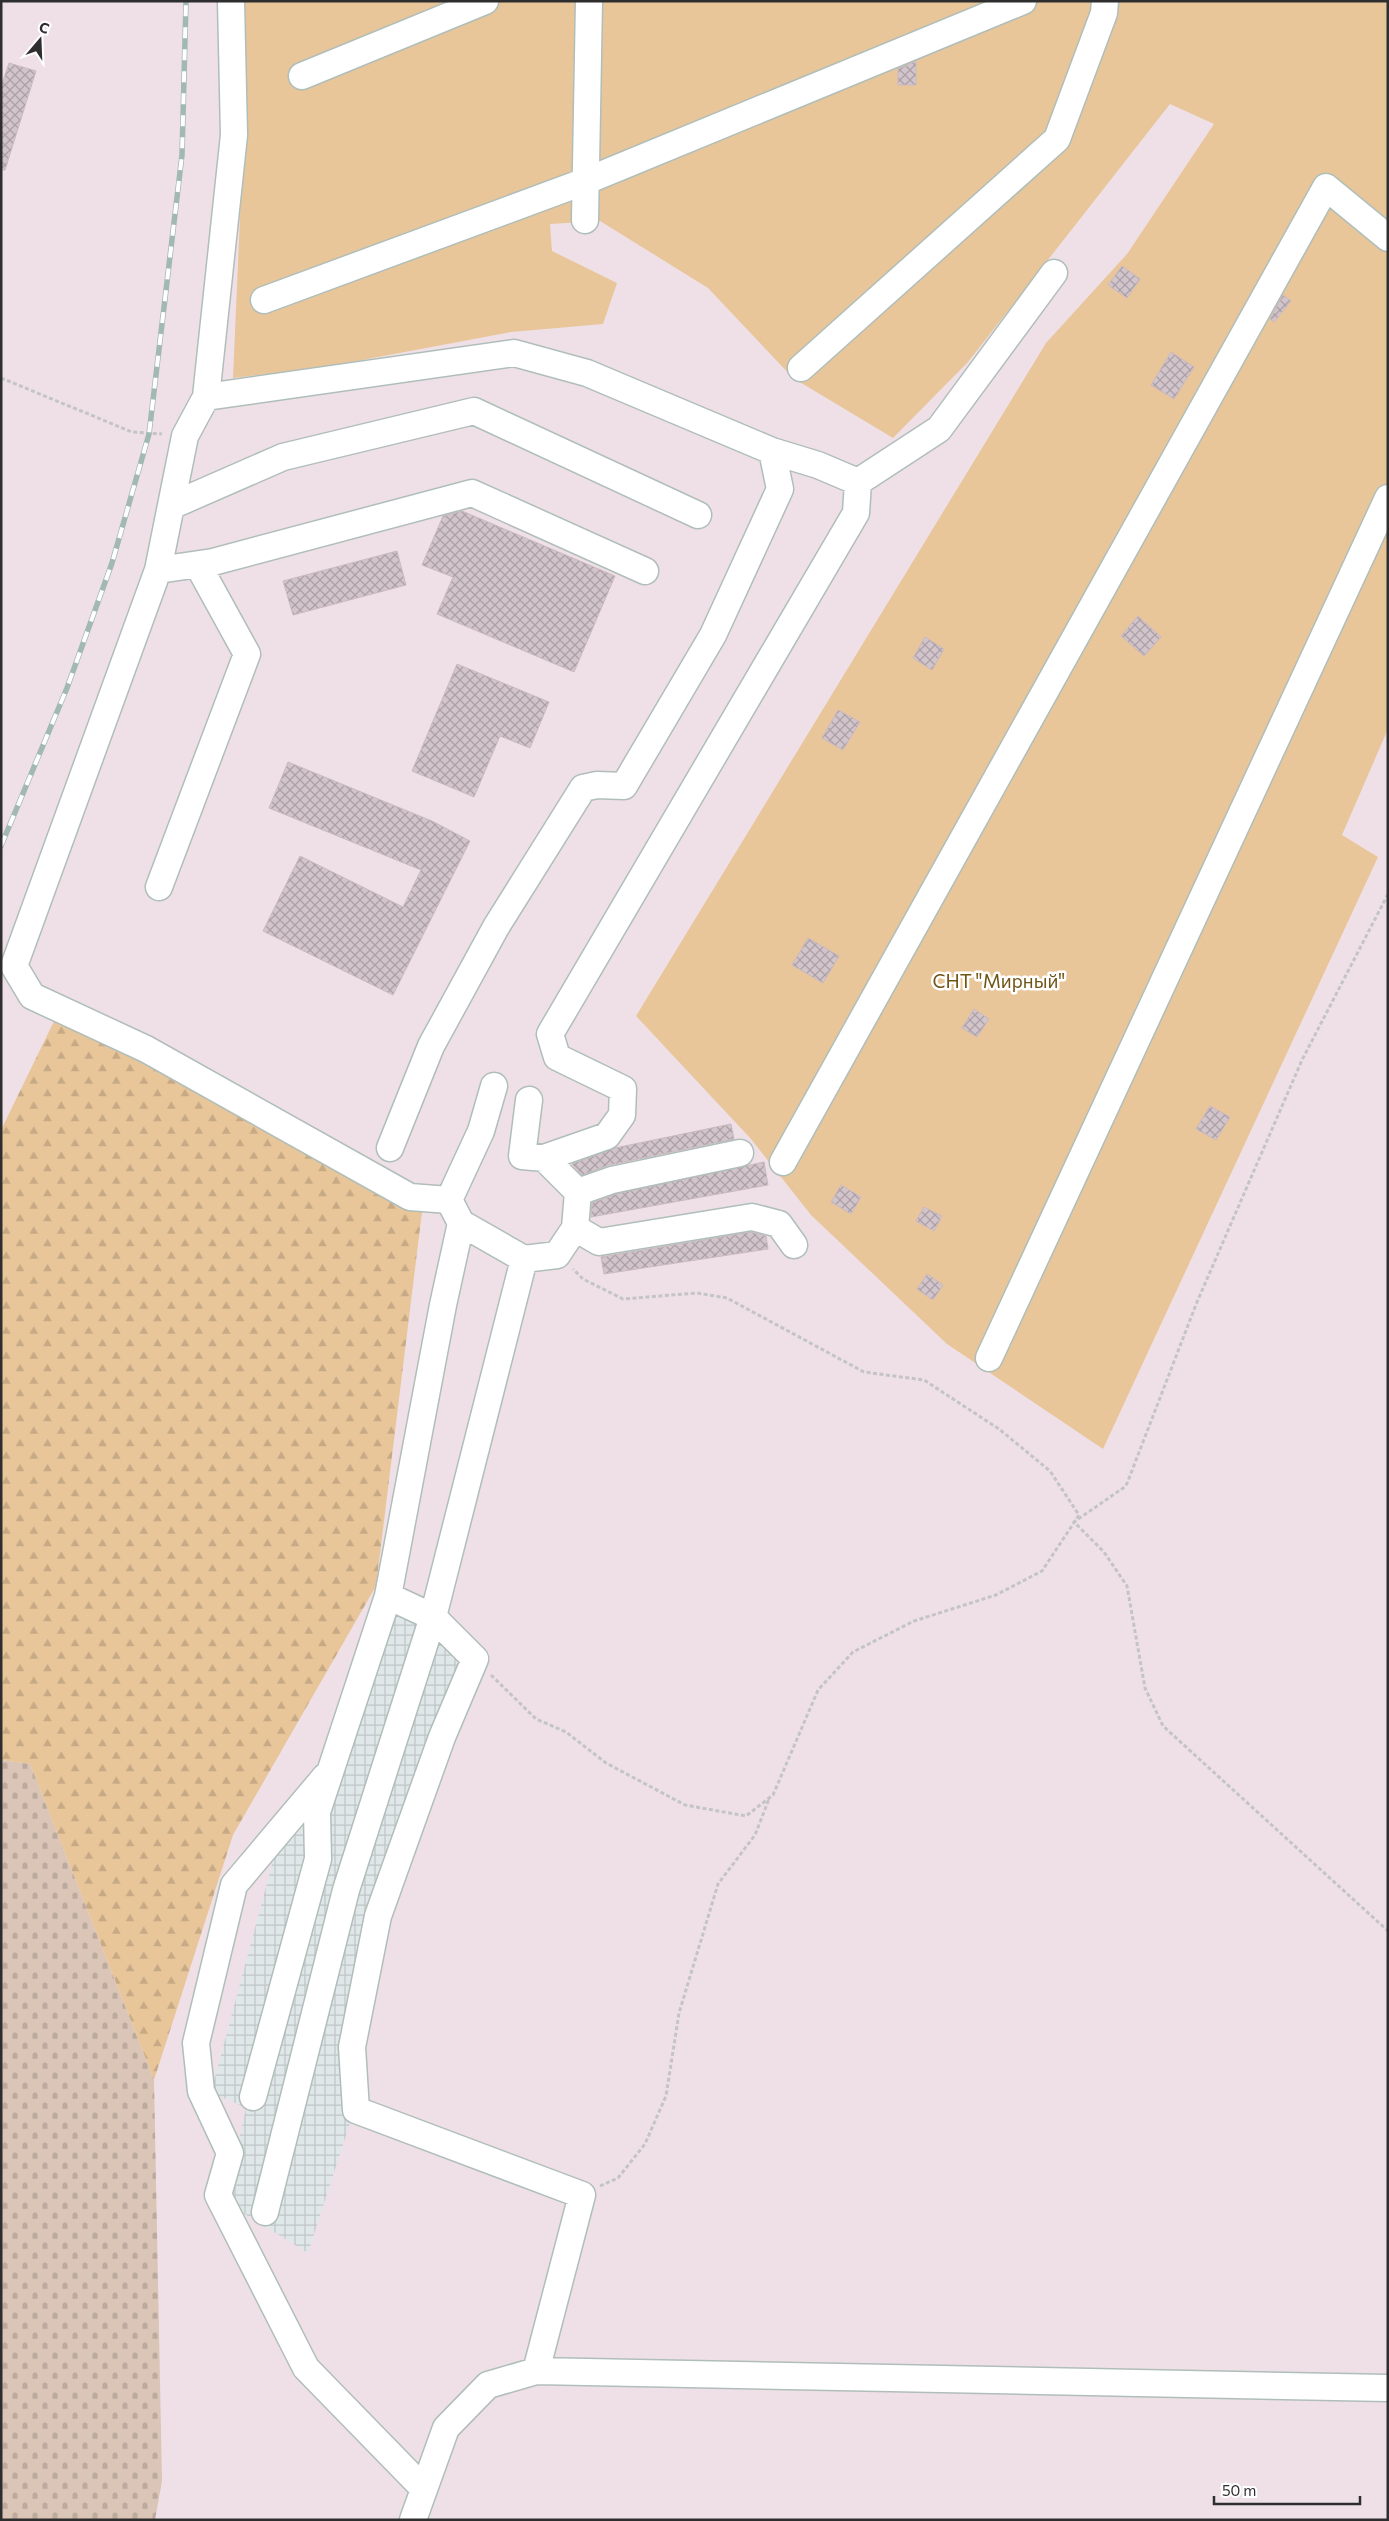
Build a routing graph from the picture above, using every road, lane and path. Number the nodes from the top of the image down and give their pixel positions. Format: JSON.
{"nodes":[{"id":1,"x":232,"y":1,"type":"edge"},
{"id":2,"x":485,"y":1,"type":"edge"},
{"id":3,"x":589,"y":1,"type":"edge"},
{"id":4,"x":1023,"y":1,"type":"edge"},
{"id":5,"x":1105,"y":1,"type":"edge"},
{"id":6,"x":302,"y":76,"type":"dead end"},
{"id":7,"x":586,"y":181,"type":"junction"},
{"id":8,"x":585,"y":220,"type":"dead end"},
{"id":9,"x":1388,"y":238,"type":"edge"},
{"id":10,"x":1054,"y":273,"type":"dead end"},
{"id":11,"x":264,"y":300,"type":"dead end"},
{"id":12,"x":801,"y":368,"type":"dead end"},
{"id":13,"x":1,"y":378,"type":"edge"},
{"id":14,"x":206,"y":397,"type":"junction"},
{"id":15,"x":185,"y":436,"type":"junction"},
{"id":16,"x":772,"y":451,"type":"junction"},
{"id":17,"x":858,"y":482,"type":"junction"},
{"id":18,"x":1388,"y":498,"type":"edge"},
{"id":19,"x":171,"y":506,"type":"junction"},
{"id":20,"x":698,"y":515,"type":"dead end"},
{"id":21,"x":198,"y":565,"type":"junction"},
{"id":22,"x":158,"y":570,"type":"junction"},
{"id":23,"x":645,"y":571,"type":"dead end"},
{"id":24,"x":159,"y":887,"type":"dead end"},
{"id":25,"x":1388,"y":894,"type":"edge"},
{"id":26,"x":494,"y":1086,"type":"dead end"},
{"id":27,"x":529,"y":1100,"type":"dead end"},
{"id":28,"x":390,"y":1148,"type":"dead end"},
{"id":29,"x":740,"y":1153,"type":"dead end"},
{"id":30,"x":544,"y":1158,"type":"junction"},
{"id":31,"x":783,"y":1162,"type":"dead end"},
{"id":32,"x":578,"y":1192,"type":"junction"},
{"id":33,"x":449,"y":1200,"type":"junction"},
{"id":34,"x":461,"y":1223,"type":"junction"},
{"id":35,"x":575,"y":1228,"type":"junction"},
{"id":36,"x":599,"y":1242,"type":"junction"},
{"id":37,"x":794,"y":1245,"type":"dead end"},
{"id":38,"x":557,"y":1255,"type":"junction"},
{"id":39,"x":524,"y":1259,"type":"junction"},
{"id":40,"x":989,"y":1358,"type":"dead end"},
{"id":41,"x":1074,"y":1522,"type":"junction"},
{"id":42,"x":388,"y":1596,"type":"junction"},
{"id":43,"x":433,"y":1617,"type":"junction"},
{"id":44,"x":474,"y":1659,"type":"junction"},
{"id":45,"x":330,"y":1771,"type":"junction"},
{"id":46,"x":769,"y":1797,"type":"junction"},
{"id":47,"x":1388,"y":1931,"type":"edge"},
{"id":48,"x":253,"y":2097,"type":"dead end"},
{"id":49,"x":582,"y":2195,"type":"junction"},
{"id":50,"x":265,"y":2212,"type":"dead end"},
{"id":51,"x":536,"y":2371,"type":"junction"},
{"id":52,"x":1388,"y":2388,"type":"edge"},
{"id":53,"x":424,"y":2488,"type":"junction"},
{"id":54,"x":413,"y":2520,"type":"edge"}],
"edges":[{"from":1,"to":14,"type":"street"},
{"from":2,"to":6,"type":"street"},
{"from":3,"to":7,"type":"street"},
{"from":4,"to":7,"type":"street"},
{"from":5,"to":12,"type":"street"},
{"from":7,"to":8,"type":"street"},
{"from":7,"to":11,"type":"street"},
{"from":9,"to":31,"type":"street"},
{"from":10,"to":17,"type":"street"},
{"from":13,"to":15,"type":"path"},
{"from":14,"to":15,"type":"street"},
{"from":14,"to":16,"type":"street"},
{"from":15,"to":19,"type":"street"},
{"from":16,"to":17,"type":"street"},
{"from":16,"to":28,"type":"street"},
{"from":17,"to":30,"type":"street"},
{"from":18,"to":40,"type":"street"},
{"from":19,"to":20,"type":"street"},
{"from":19,"to":22,"type":"street"},
{"from":21,"to":22,"type":"street"},
{"from":21,"to":23,"type":"street"},
{"from":21,"to":24,"type":"street"},
{"from":22,"to":33,"type":"street"},
{"from":25,"to":41,"type":"path"},
{"from":26,"to":33,"type":"street"},
{"from":27,"to":30,"type":"street"},
{"from":29,"to":32,"type":"street"},
{"from":30,"to":32,"type":"street"},
{"from":32,"to":35,"type":"street"},
{"from":33,"to":34,"type":"street"},
{"from":34,"to":39,"type":"street"},
{"from":34,"to":42,"type":"street"},
{"from":35,"to":36,"type":"street"},
{"from":35,"to":38,"type":"street"},
{"from":36,"to":37,"type":"street"},
{"from":36,"to":38,"type":"street"},
{"from":38,"to":39,"type":"street"},
{"from":38,"to":41,"type":"path"},
{"from":39,"to":43,"type":"street"},
{"from":41,"to":46,"type":"path"},
{"from":41,"to":47,"type":"path"},
{"from":42,"to":43,"type":"street"},
{"from":42,"to":45,"type":"street"},
{"from":43,"to":44,"type":"street"},
{"from":43,"to":50,"type":"street"},
{"from":44,"to":46,"type":"path"},
{"from":44,"to":49,"type":"street"},
{"from":45,"to":48,"type":"street"},
{"from":45,"to":53,"type":"street"},
{"from":46,"to":49,"type":"path"},
{"from":49,"to":51,"type":"street"},
{"from":51,"to":52,"type":"street"},
{"from":51,"to":53,"type":"street"},
{"from":53,"to":54,"type":"street"}]}
